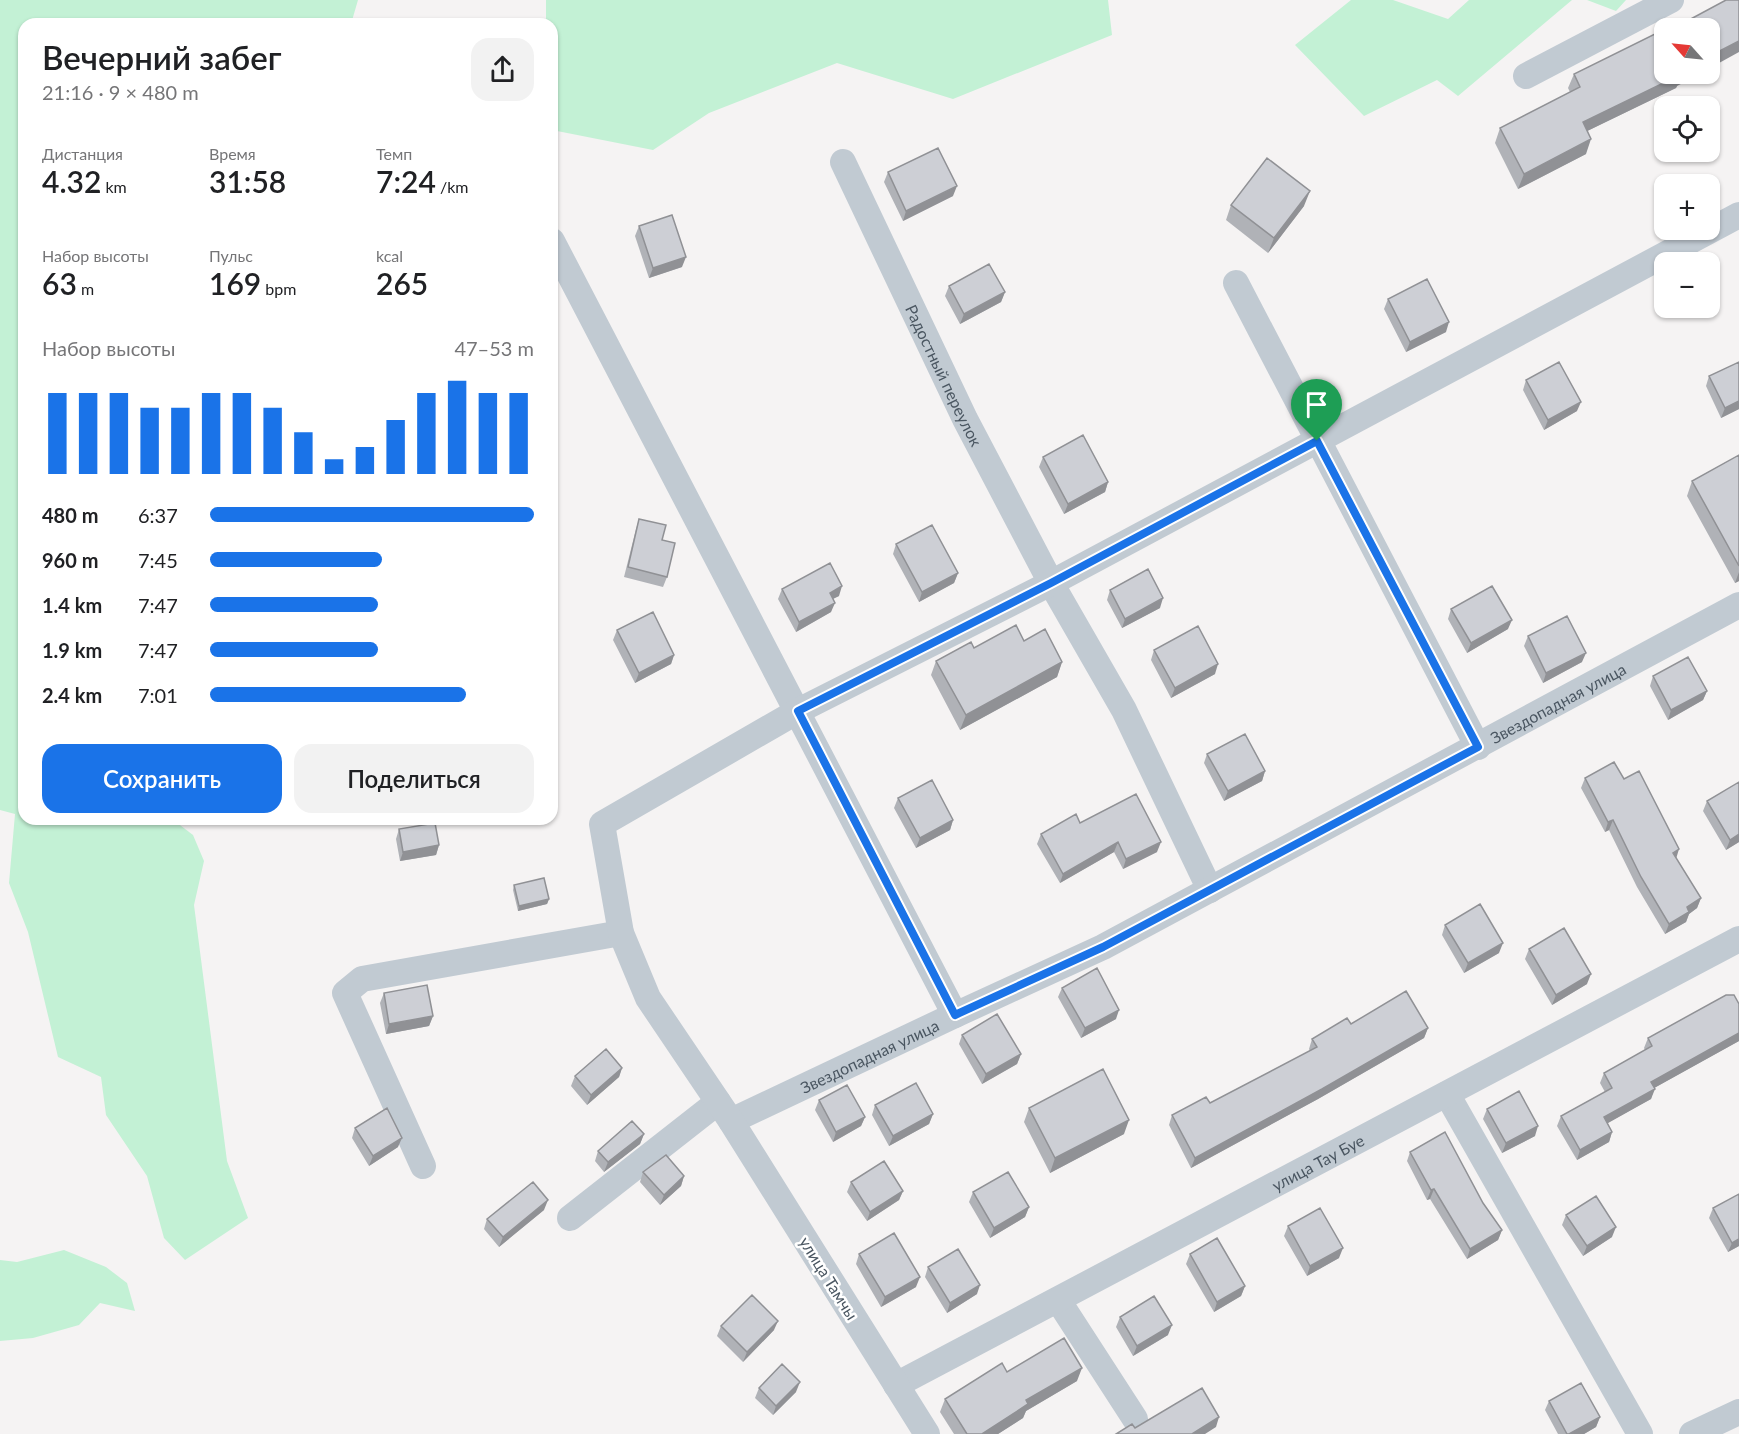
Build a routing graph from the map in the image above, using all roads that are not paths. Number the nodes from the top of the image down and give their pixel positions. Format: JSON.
{"nodes":[{"id":1,"x":1671,"y":0,"type":"edge"},
{"id":2,"x":1526,"y":76,"type":"dead end"},
{"id":3,"x":843,"y":162,"type":"dead end"},
{"id":4,"x":1739,"y":215,"type":"edge"},
{"id":5,"x":558,"y":252,"type":"edge"},
{"id":6,"x":1236,"y":283,"type":"dead end"},
{"id":7,"x":1317,"y":441,"type":"junction"},
{"id":8,"x":1051,"y":583,"type":"junction"},
{"id":9,"x":1739,"y":605,"type":"edge"},
{"id":10,"x":798,"y":711,"type":"junction"},
{"id":11,"x":1478,"y":747,"type":"junction"},
{"id":12,"x":1210,"y":890,"type":"junction"},
{"id":13,"x":621,"y":933,"type":"junction"},
{"id":14,"x":1739,"y":939,"type":"edge"},
{"id":15,"x":955,"y":1015,"type":"junction"},
{"id":16,"x":1448,"y":1094,"type":"junction"},
{"id":17,"x":724,"y":1112,"type":"junction"},
{"id":18,"x":423,"y":1167,"type":"dead end"},
{"id":19,"x":570,"y":1218,"type":"dead end"},
{"id":20,"x":1058,"y":1300,"type":"junction"},
{"id":21,"x":896,"y":1385,"type":"junction"},
{"id":22,"x":1739,"y":1412,"type":"edge"},
{"id":23,"x":1135,"y":1419,"type":"dead end"},
{"id":24,"x":927,"y":1434,"type":"edge"},
{"id":25,"x":1640,"y":1434,"type":"edge"},
{"id":26,"x":1692,"y":1434,"type":"edge"}],
"edges":[{"from":1,"to":2,"type":"street"},
{"from":3,"to":8,"type":"street","name":"Радостный переулок"},
{"from":4,"to":7,"type":"street"},
{"from":5,"to":10,"type":"street"},
{"from":6,"to":7,"type":"street"},
{"from":7,"to":8,"type":"street"},
{"from":7,"to":11,"type":"street"},
{"from":8,"to":10,"type":"street"},
{"from":8,"to":12,"type":"street","name":"Радостный переулок"},
{"from":9,"to":11,"type":"street","name":"Звездопадная улица"},
{"from":10,"to":13,"type":"street","name":"улица Тамчы"},
{"from":10,"to":15,"type":"street"},
{"from":11,"to":12,"type":"street","name":"Звездопадная улица"},
{"from":12,"to":15,"type":"street","name":"Звездопадная улица"},
{"from":13,"to":17,"type":"street","name":"улица Тамчы"},
{"from":13,"to":18,"type":"street"},
{"from":14,"to":16,"type":"street","name":"улица Тау Буе"},
{"from":15,"to":17,"type":"street","name":"Звездопадная улица"},
{"from":16,"to":20,"type":"street","name":"улица Тау Буе"},
{"from":16,"to":25,"type":"street"},
{"from":17,"to":19,"type":"street","name":"Звездопадная улица"},
{"from":17,"to":21,"type":"street","name":"улица Тамчы"},
{"from":20,"to":21,"type":"street","name":"улица Тау Буе"},
{"from":20,"to":23,"type":"street"},
{"from":21,"to":24,"type":"street","name":"улица Тамчы"},
{"from":22,"to":26,"type":"street"}]}
